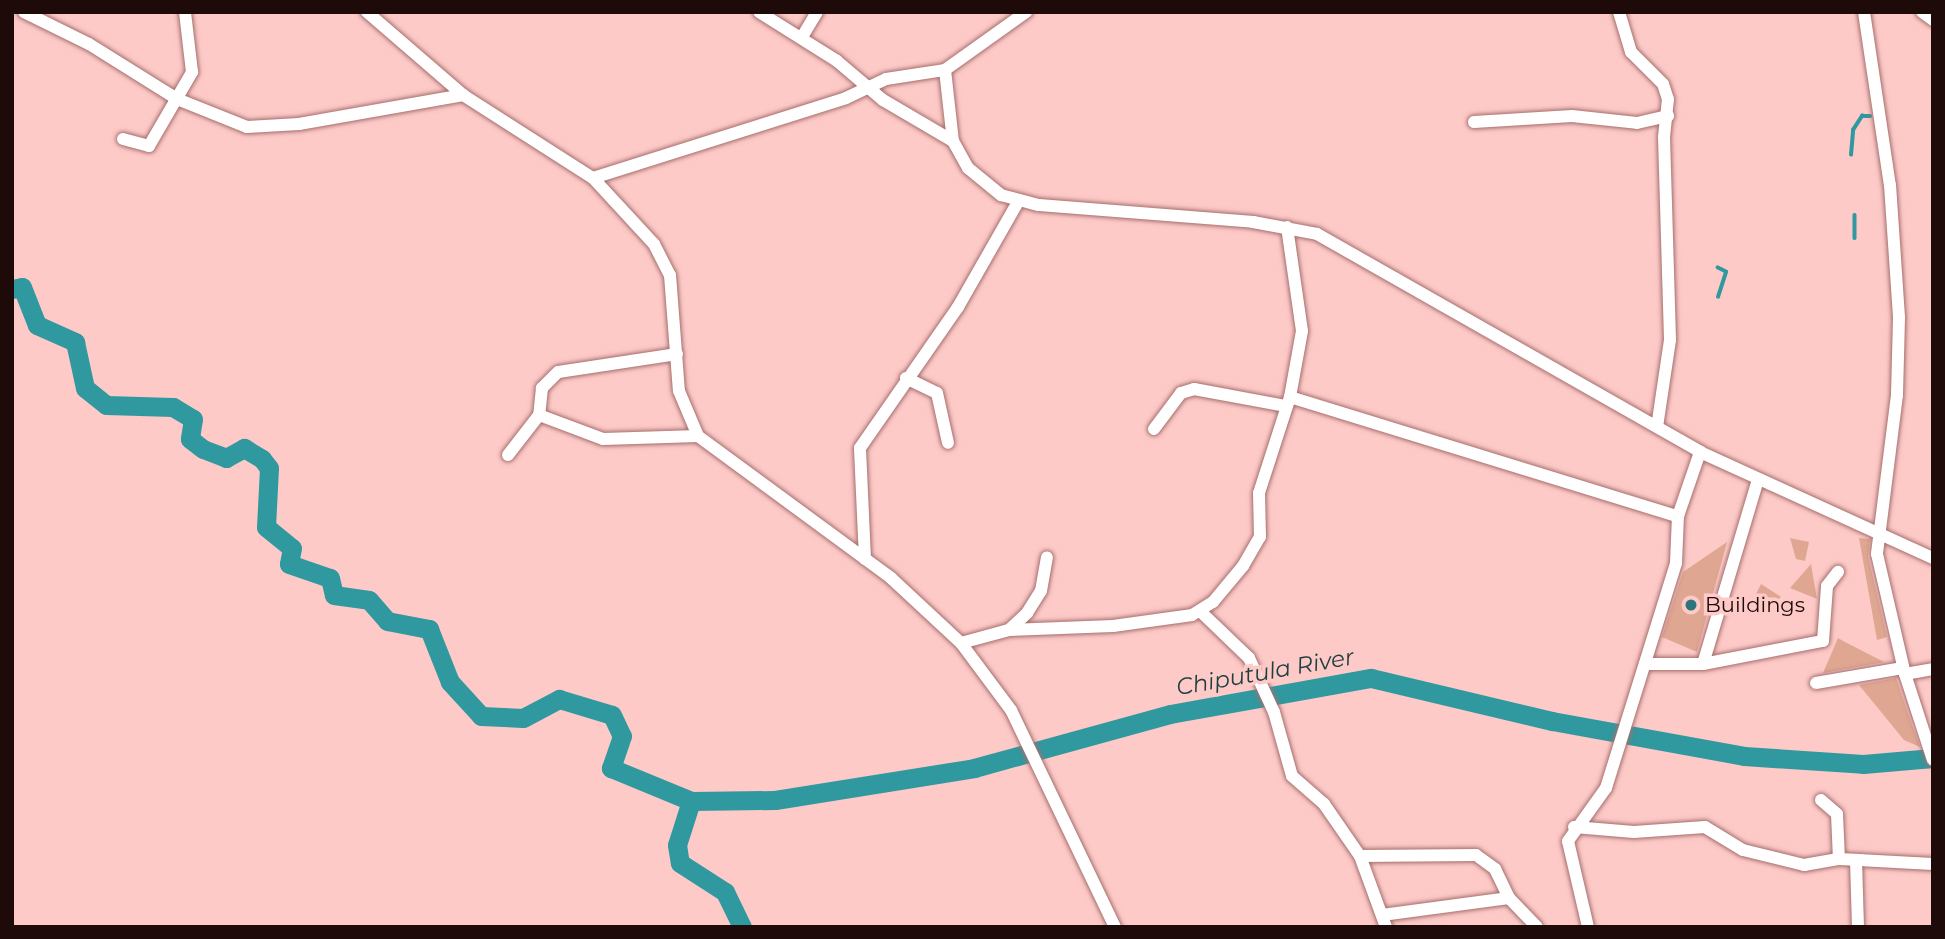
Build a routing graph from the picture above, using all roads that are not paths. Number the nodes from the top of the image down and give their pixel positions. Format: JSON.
{"nodes":[{"id":1,"x":24,"y":12,"type":"edge"},
{"id":2,"x":185,"y":12,"type":"edge"},
{"id":3,"x":367,"y":12,"type":"edge"},
{"id":4,"x":760,"y":12,"type":"edge"},
{"id":5,"x":817,"y":12,"type":"edge"},
{"id":6,"x":1025,"y":12,"type":"edge"},
{"id":7,"x":1619,"y":12,"type":"edge"},
{"id":8,"x":1864,"y":12,"type":"edge"},
{"id":9,"x":1922,"y":12,"type":"edge"},
{"id":10,"x":1933,"y":20,"type":"edge"},
{"id":11,"x":802,"y":37,"type":"junction"},
{"id":12,"x":945,"y":71,"type":"junction"},
{"id":13,"x":868,"y":89,"type":"junction"},
{"id":14,"x":463,"y":95,"type":"junction"},
{"id":15,"x":177,"y":99,"type":"junction"},
{"id":16,"x":1668,"y":116,"type":"junction"},
{"id":17,"x":1474,"y":122,"type":"dead end"},
{"id":18,"x":123,"y":139,"type":"dead end"},
{"id":19,"x":953,"y":141,"type":"junction"},
{"id":20,"x":593,"y":178,"type":"junction"},
{"id":21,"x":1019,"y":200,"type":"junction"},
{"id":22,"x":1287,"y":227,"type":"junction"},
{"id":23,"x":677,"y":354,"type":"junction"},
{"id":24,"x":906,"y":378,"type":"junction"},
{"id":25,"x":1288,"y":401,"type":"junction"},
{"id":26,"x":539,"y":415,"type":"junction"},
{"id":27,"x":1657,"y":427,"type":"junction"},
{"id":28,"x":1154,"y":429,"type":"dead end"},
{"id":29,"x":698,"y":436,"type":"junction"},
{"id":30,"x":948,"y":443,"type":"dead end"},
{"id":31,"x":1700,"y":452,"type":"junction"},
{"id":32,"x":508,"y":455,"type":"dead end"},
{"id":33,"x":1759,"y":480,"type":"junction"},
{"id":34,"x":1678,"y":516,"type":"junction"},
{"id":35,"x":1878,"y":533,"type":"junction"},
{"id":36,"x":1047,"y":558,"type":"dead end"},
{"id":37,"x":1933,"y":558,"type":"edge"},
{"id":38,"x":865,"y":559,"type":"junction"},
{"id":39,"x":1838,"y":572,"type":"dead end"},
{"id":40,"x":1200,"y":611,"type":"junction"},
{"id":41,"x":1009,"y":630,"type":"junction"},
{"id":42,"x":961,"y":643,"type":"junction"},
{"id":43,"x":1645,"y":664,"type":"junction"},
{"id":44,"x":1703,"y":664,"type":"junction"},
{"id":45,"x":1933,"y":669,"type":"edge"},
{"id":46,"x":1904,"y":671,"type":"junction"},
{"id":47,"x":1816,"y":682,"type":"dead end"},
{"id":48,"x":1932,"y":755,"type":"edge"},
{"id":49,"x":1821,"y":800,"type":"dead end"},
{"id":50,"x":1574,"y":827,"type":"junction"},
{"id":51,"x":1360,"y":856,"type":"junction"},
{"id":52,"x":1839,"y":859,"type":"junction"},
{"id":53,"x":1856,"y":860,"type":"junction"},
{"id":54,"x":1933,"y":864,"type":"edge"},
{"id":55,"x":1509,"y":898,"type":"junction"},
{"id":56,"x":1384,"y":921,"type":"edge"},
{"id":57,"x":1115,"y":927,"type":"edge"},
{"id":58,"x":1537,"y":927,"type":"edge"},
{"id":59,"x":1588,"y":927,"type":"edge"},
{"id":60,"x":1858,"y":927,"type":"edge"}],
"edges":[{"from":1,"to":15,"type":"street"},
{"from":2,"to":15,"type":"street"},
{"from":3,"to":14,"type":"street"},
{"from":4,"to":11,"type":"street"},
{"from":5,"to":11,"type":"street"},
{"from":6,"to":12,"type":"street"},
{"from":7,"to":16,"type":"street"},
{"from":8,"to":35,"type":"street"},
{"from":9,"to":10,"type":"street"},
{"from":11,"to":13,"type":"street"},
{"from":12,"to":13,"type":"street"},
{"from":12,"to":19,"type":"street"},
{"from":13,"to":19,"type":"street"},
{"from":13,"to":20,"type":"street"},
{"from":14,"to":15,"type":"street"},
{"from":14,"to":20,"type":"street"},
{"from":15,"to":18,"type":"street"},
{"from":16,"to":17,"type":"street"},
{"from":16,"to":27,"type":"street"},
{"from":19,"to":21,"type":"street"},
{"from":20,"to":23,"type":"street"},
{"from":21,"to":22,"type":"street"},
{"from":21,"to":24,"type":"street"},
{"from":22,"to":25,"type":"street"},
{"from":22,"to":27,"type":"street"},
{"from":23,"to":26,"type":"street"},
{"from":23,"to":29,"type":"street"},
{"from":24,"to":30,"type":"street"},
{"from":24,"to":38,"type":"street"},
{"from":25,"to":28,"type":"street"},
{"from":25,"to":34,"type":"street"},
{"from":25,"to":40,"type":"street"},
{"from":26,"to":29,"type":"street"},
{"from":26,"to":32,"type":"street"},
{"from":27,"to":31,"type":"street"},
{"from":29,"to":38,"type":"street"},
{"from":31,"to":33,"type":"street"},
{"from":31,"to":34,"type":"street"},
{"from":33,"to":35,"type":"street"},
{"from":33,"to":44,"type":"street"},
{"from":34,"to":43,"type":"street"},
{"from":35,"to":37,"type":"street"},
{"from":35,"to":46,"type":"street"},
{"from":36,"to":41,"type":"street"},
{"from":38,"to":42,"type":"street"},
{"from":39,"to":44,"type":"street"},
{"from":40,"to":41,"type":"street"},
{"from":40,"to":51,"type":"street"},
{"from":41,"to":42,"type":"street"},
{"from":42,"to":57,"type":"street"},
{"from":43,"to":44,"type":"street"},
{"from":43,"to":50,"type":"street"},
{"from":45,"to":46,"type":"street"},
{"from":46,"to":47,"type":"street"},
{"from":46,"to":48,"type":"street"},
{"from":49,"to":52,"type":"street"},
{"from":50,"to":52,"type":"street"},
{"from":50,"to":59,"type":"street"},
{"from":51,"to":55,"type":"street"},
{"from":51,"to":56,"type":"street"},
{"from":52,"to":53,"type":"street"},
{"from":53,"to":54,"type":"street"},
{"from":53,"to":60,"type":"street"},
{"from":55,"to":56,"type":"street"},
{"from":55,"to":58,"type":"street"}]}
